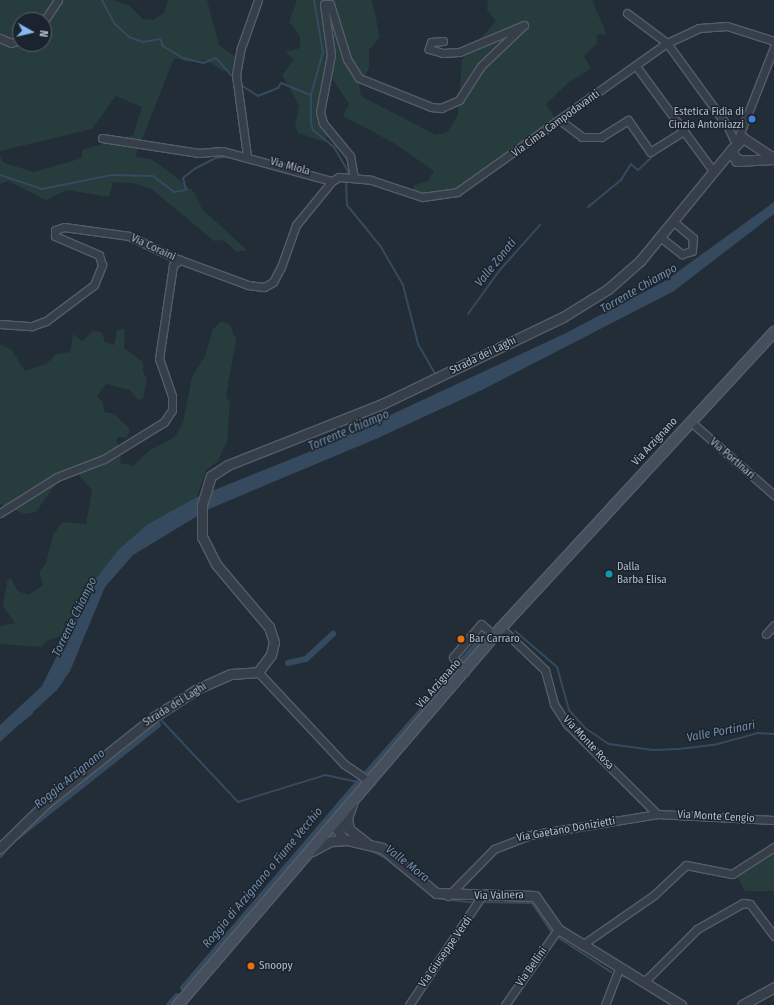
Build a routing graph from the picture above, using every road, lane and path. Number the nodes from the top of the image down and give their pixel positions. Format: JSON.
{"nodes":[{"id":1,"x":58,"y":0,"type":"edge"},
{"id":2,"x":258,"y":0,"type":"edge"},
{"id":3,"x":50,"y":12,"type":"edge"},
{"id":4,"x":627,"y":13,"type":"dead end"},
{"id":5,"x":0,"y":38,"type":"edge"},
{"id":6,"x":443,"y":41,"type":"dead end"},
{"id":7,"x":774,"y":42,"type":"edge"},
{"id":8,"x":12,"y":43,"type":"edge"},
{"id":9,"x":667,"y":43,"type":"junction"},
{"id":10,"x":774,"y":47,"type":"edge"},
{"id":11,"x":636,"y":66,"type":"junction"},
{"id":12,"x":745,"y":119,"type":"junction"},
{"id":13,"x":561,"y":121,"type":"junction"},
{"id":14,"x":728,"y":127,"type":"junction"},
{"id":15,"x":740,"y":129,"type":"junction"},
{"id":16,"x":682,"y":132,"type":"junction"},
{"id":17,"x":102,"y":138,"type":"dead end"},
{"id":18,"x":750,"y":142,"type":"junction"},
{"id":19,"x":734,"y":144,"type":"junction"},
{"id":20,"x":247,"y":156,"type":"junction"},
{"id":21,"x":774,"y":158,"type":"edge"},
{"id":22,"x":744,"y":161,"type":"junction"},
{"id":23,"x":720,"y":163,"type":"junction"},
{"id":24,"x":713,"y":171,"type":"junction"},
{"id":25,"x":354,"y":178,"type":"junction"},
{"id":26,"x":332,"y":181,"type":"junction"},
{"id":27,"x":673,"y":221,"type":"junction"},
{"id":28,"x":660,"y":237,"type":"junction"},
{"id":29,"x":180,"y":260,"type":"junction"},
{"id":30,"x":0,"y":324,"type":"edge"},
{"id":31,"x":774,"y":332,"type":"edge"},
{"id":32,"x":691,"y":422,"type":"junction"},
{"id":33,"x":774,"y":495,"type":"edge"},
{"id":34,"x":0,"y":514,"type":"edge"},
{"id":35,"x":774,"y":625,"type":"edge"},
{"id":36,"x":498,"y":632,"type":"junction"},
{"id":37,"x":766,"y":634,"type":"dead end"},
{"id":38,"x":258,"y":672,"type":"junction"},
{"id":39,"x":465,"y":672,"type":"junction"},
{"id":40,"x":371,"y":782,"type":"junction"},
{"id":41,"x":353,"y":802,"type":"junction"},
{"id":42,"x":657,"y":814,"type":"junction"},
{"id":43,"x":774,"y":820,"type":"edge"},
{"id":44,"x":334,"y":824,"type":"junction"},
{"id":45,"x":349,"y":829,"type":"junction"},
{"id":46,"x":346,"y":840,"type":"junction"},
{"id":47,"x":366,"y":842,"type":"junction"},
{"id":48,"x":0,"y":848,"type":"edge"},
{"id":49,"x":772,"y":848,"type":"edge"},
{"id":50,"x":310,"y":851,"type":"junction"},
{"id":51,"x":447,"y":896,"type":"junction"},
{"id":52,"x":481,"y":897,"type":"junction"},
{"id":53,"x":558,"y":929,"type":"junction"},
{"id":54,"x":774,"y":936,"type":"edge"},
{"id":55,"x":582,"y":945,"type":"junction"},
{"id":56,"x":619,"y":968,"type":"junction"},
{"id":57,"x":644,"y":982,"type":"junction"},
{"id":58,"x":774,"y":987,"type":"edge"},
{"id":59,"x":604,"y":1004,"type":"edge"},
{"id":60,"x":178,"y":1005,"type":"edge"},
{"id":61,"x":410,"y":1005,"type":"edge"},
{"id":62,"x":505,"y":1005,"type":"edge"},
{"id":63,"x":682,"y":1005,"type":"edge"},
{"id":64,"x":742,"y":1005,"type":"edge"}],
"edges":[{"from":1,"to":3,"type":"street"},
{"from":2,"to":20,"type":"street"},
{"from":4,"to":9,"type":"street"},
{"from":5,"to":8,"type":"street"},
{"from":6,"to":25,"type":"street"},
{"from":7,"to":9,"type":"street","name":"Via Cima Campodavanti"},
{"from":9,"to":11,"type":"street","name":"Via Cima Campodavanti"},
{"from":9,"to":14,"type":"street"},
{"from":10,"to":12,"type":"street"},
{"from":11,"to":13,"type":"street","name":"Via Cima Campodavanti"},
{"from":11,"to":16,"type":"street"},
{"from":12,"to":15,"type":"street"},
{"from":12,"to":18,"type":"street"},
{"from":13,"to":16,"type":"street"},
{"from":13,"to":25,"type":"street","name":"Via Cima Campodavanti"},
{"from":14,"to":15,"type":"street"},
{"from":14,"to":19,"type":"street"},
{"from":15,"to":19,"type":"street"},
{"from":16,"to":24,"type":"street"},
{"from":17,"to":20,"type":"street","name":"Via Miola"},
{"from":18,"to":19,"type":"street"},
{"from":18,"to":21,"type":"street"},
{"from":18,"to":22,"type":"street"},
{"from":19,"to":22,"type":"street"},
{"from":19,"to":23,"type":"street","name":"Strada dei Laghi"},
{"from":20,"to":26,"type":"street","name":"Via Miola"},
{"from":21,"to":22,"type":"street"},
{"from":22,"to":23,"type":"street"},
{"from":23,"to":24,"type":"street","name":"Strada dei Laghi"},
{"from":24,"to":27,"type":"street","name":"Strada dei Laghi"},
{"from":25,"to":26,"type":"street","name":"Via Cima Campodavanti"},
{"from":26,"to":29,"type":"street","name":"Via Coraini"},
{"from":27,"to":28,"type":"street","name":"Strada dei Laghi"},
{"from":27,"to":28,"type":"street"},
{"from":28,"to":38,"type":"street","name":"Strada dei Laghi"},
{"from":29,"to":30,"type":"street","name":"Via Coraini"},
{"from":29,"to":34,"type":"street"},
{"from":31,"to":32,"type":"main road","name":"Via Arzignano"},
{"from":32,"to":33,"type":"street","name":"Via Portinari"},
{"from":32,"to":36,"type":"main road","name":"Via Arzignano"},
{"from":35,"to":37,"type":"street"},
{"from":36,"to":39,"type":"main road","name":"Via Arzignano"},
{"from":36,"to":39,"type":"street","name":"Via Monte Rosa"},
{"from":36,"to":42,"type":"street","name":"Via Monte Rosa"},
{"from":38,"to":40,"type":"street"},
{"from":38,"to":48,"type":"street","name":"Strada dei Laghi"},
{"from":39,"to":40,"type":"main road","name":"Via Arzignano"},
{"from":40,"to":41,"type":"main road","name":"Via Arzignano"},
{"from":41,"to":44,"type":"main road","name":"Via Arzignano"},
{"from":41,"to":45,"type":"street"},
{"from":42,"to":43,"type":"street","name":"Via Monte Cengio"},
{"from":42,"to":51,"type":"street","name":"Via Gaetano Donizietti"},
{"from":44,"to":45,"type":"street","name":"Via Valnera"},
{"from":44,"to":46,"type":"street"},
{"from":44,"to":50,"type":"main road","name":"Via Arzignano"},
{"from":45,"to":47,"type":"street","name":"Via Valnera"},
{"from":46,"to":47,"type":"street","name":"Via Valnera"},
{"from":46,"to":50,"type":"street","name":"Via Valnera"},
{"from":47,"to":51,"type":"street","name":"Via Valnera"},
{"from":49,"to":55,"type":"street"},
{"from":50,"to":60,"type":"main road","name":"Via Arzignano"},
{"from":51,"to":52,"type":"street","name":"Via Valnera"},
{"from":52,"to":53,"type":"street","name":"Via Valnera"},
{"from":52,"to":61,"type":"street","name":"Via Giuseppe Verdi"},
{"from":53,"to":55,"type":"street","name":"Via Valnera"},
{"from":53,"to":62,"type":"street","name":"Via Bellini"},
{"from":54,"to":57,"type":"street"},
{"from":55,"to":56,"type":"street","name":"Via Valnera"},
{"from":56,"to":57,"type":"street","name":"Via Valnera"},
{"from":56,"to":59,"type":"street"},
{"from":57,"to":63,"type":"street","name":"Via Valnera"},
{"from":58,"to":64,"type":"street"}]}
